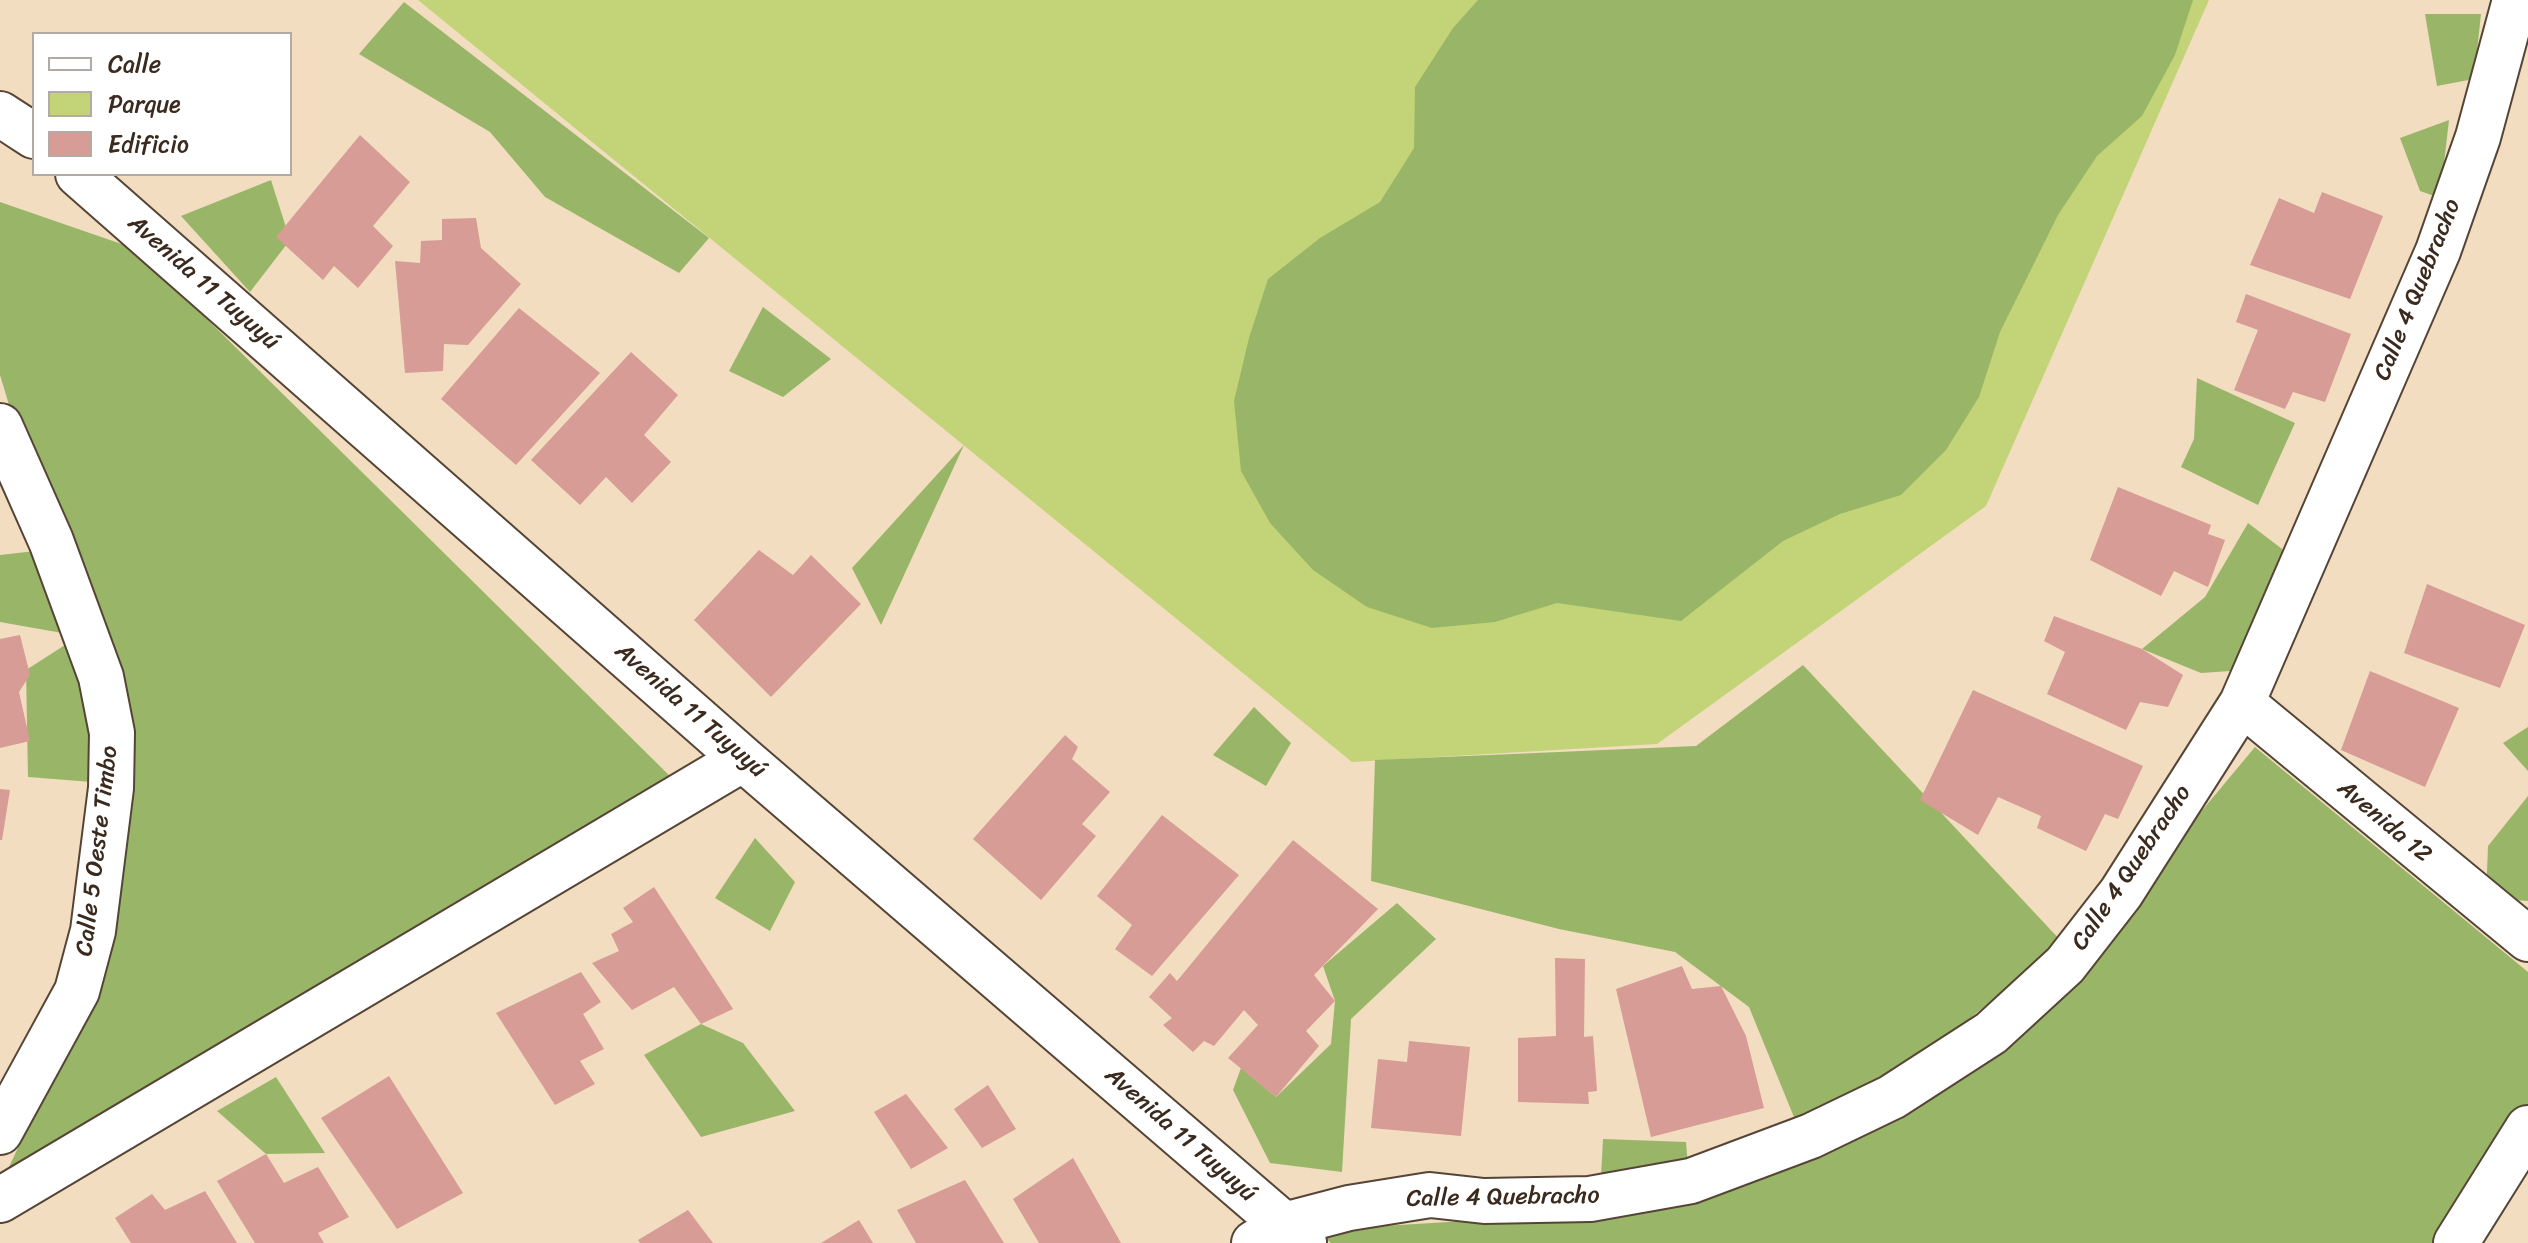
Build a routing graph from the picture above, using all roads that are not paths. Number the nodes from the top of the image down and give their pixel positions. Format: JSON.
{"nodes":[{"id":1,"x":2515,"y":0,"type":"edge"},
{"id":2,"x":0,"y":114,"type":"edge"},
{"id":3,"x":32,"y":135,"type":"edge"},
{"id":4,"x":80,"y":176,"type":"edge"},
{"id":5,"x":0,"y":426,"type":"edge"},
{"id":6,"x":2242,"y":703,"type":"junction"},
{"id":7,"x":743,"y":759,"type":"junction"},
{"id":8,"x":2528,"y":939,"type":"edge"},
{"id":9,"x":2528,"y":1128,"type":"edge"},
{"id":10,"x":0,"y":1132,"type":"edge"},
{"id":11,"x":0,"y":1200,"type":"edge"},
{"id":12,"x":1281,"y":1237,"type":"edge"},
{"id":13,"x":2456,"y":1243,"type":"edge"}],
"edges":[{"from":1,"to":6,"type":"street","name":"Calle 4 Quebracho"},
{"from":2,"to":3,"type":"street"},
{"from":4,"to":7,"type":"street","name":"Avenida 11 Tuyuyú"},
{"from":5,"to":10,"type":"street","name":"Calle 5 Oeste Timbo"},
{"from":6,"to":8,"type":"street","name":"Avenida 12"},
{"from":6,"to":12,"type":"street","name":"Calle 4 Quebracho"},
{"from":7,"to":11,"type":"street"},
{"from":7,"to":12,"type":"street","name":"Avenida 11 Tuyuyú"},
{"from":9,"to":13,"type":"street"}]}
